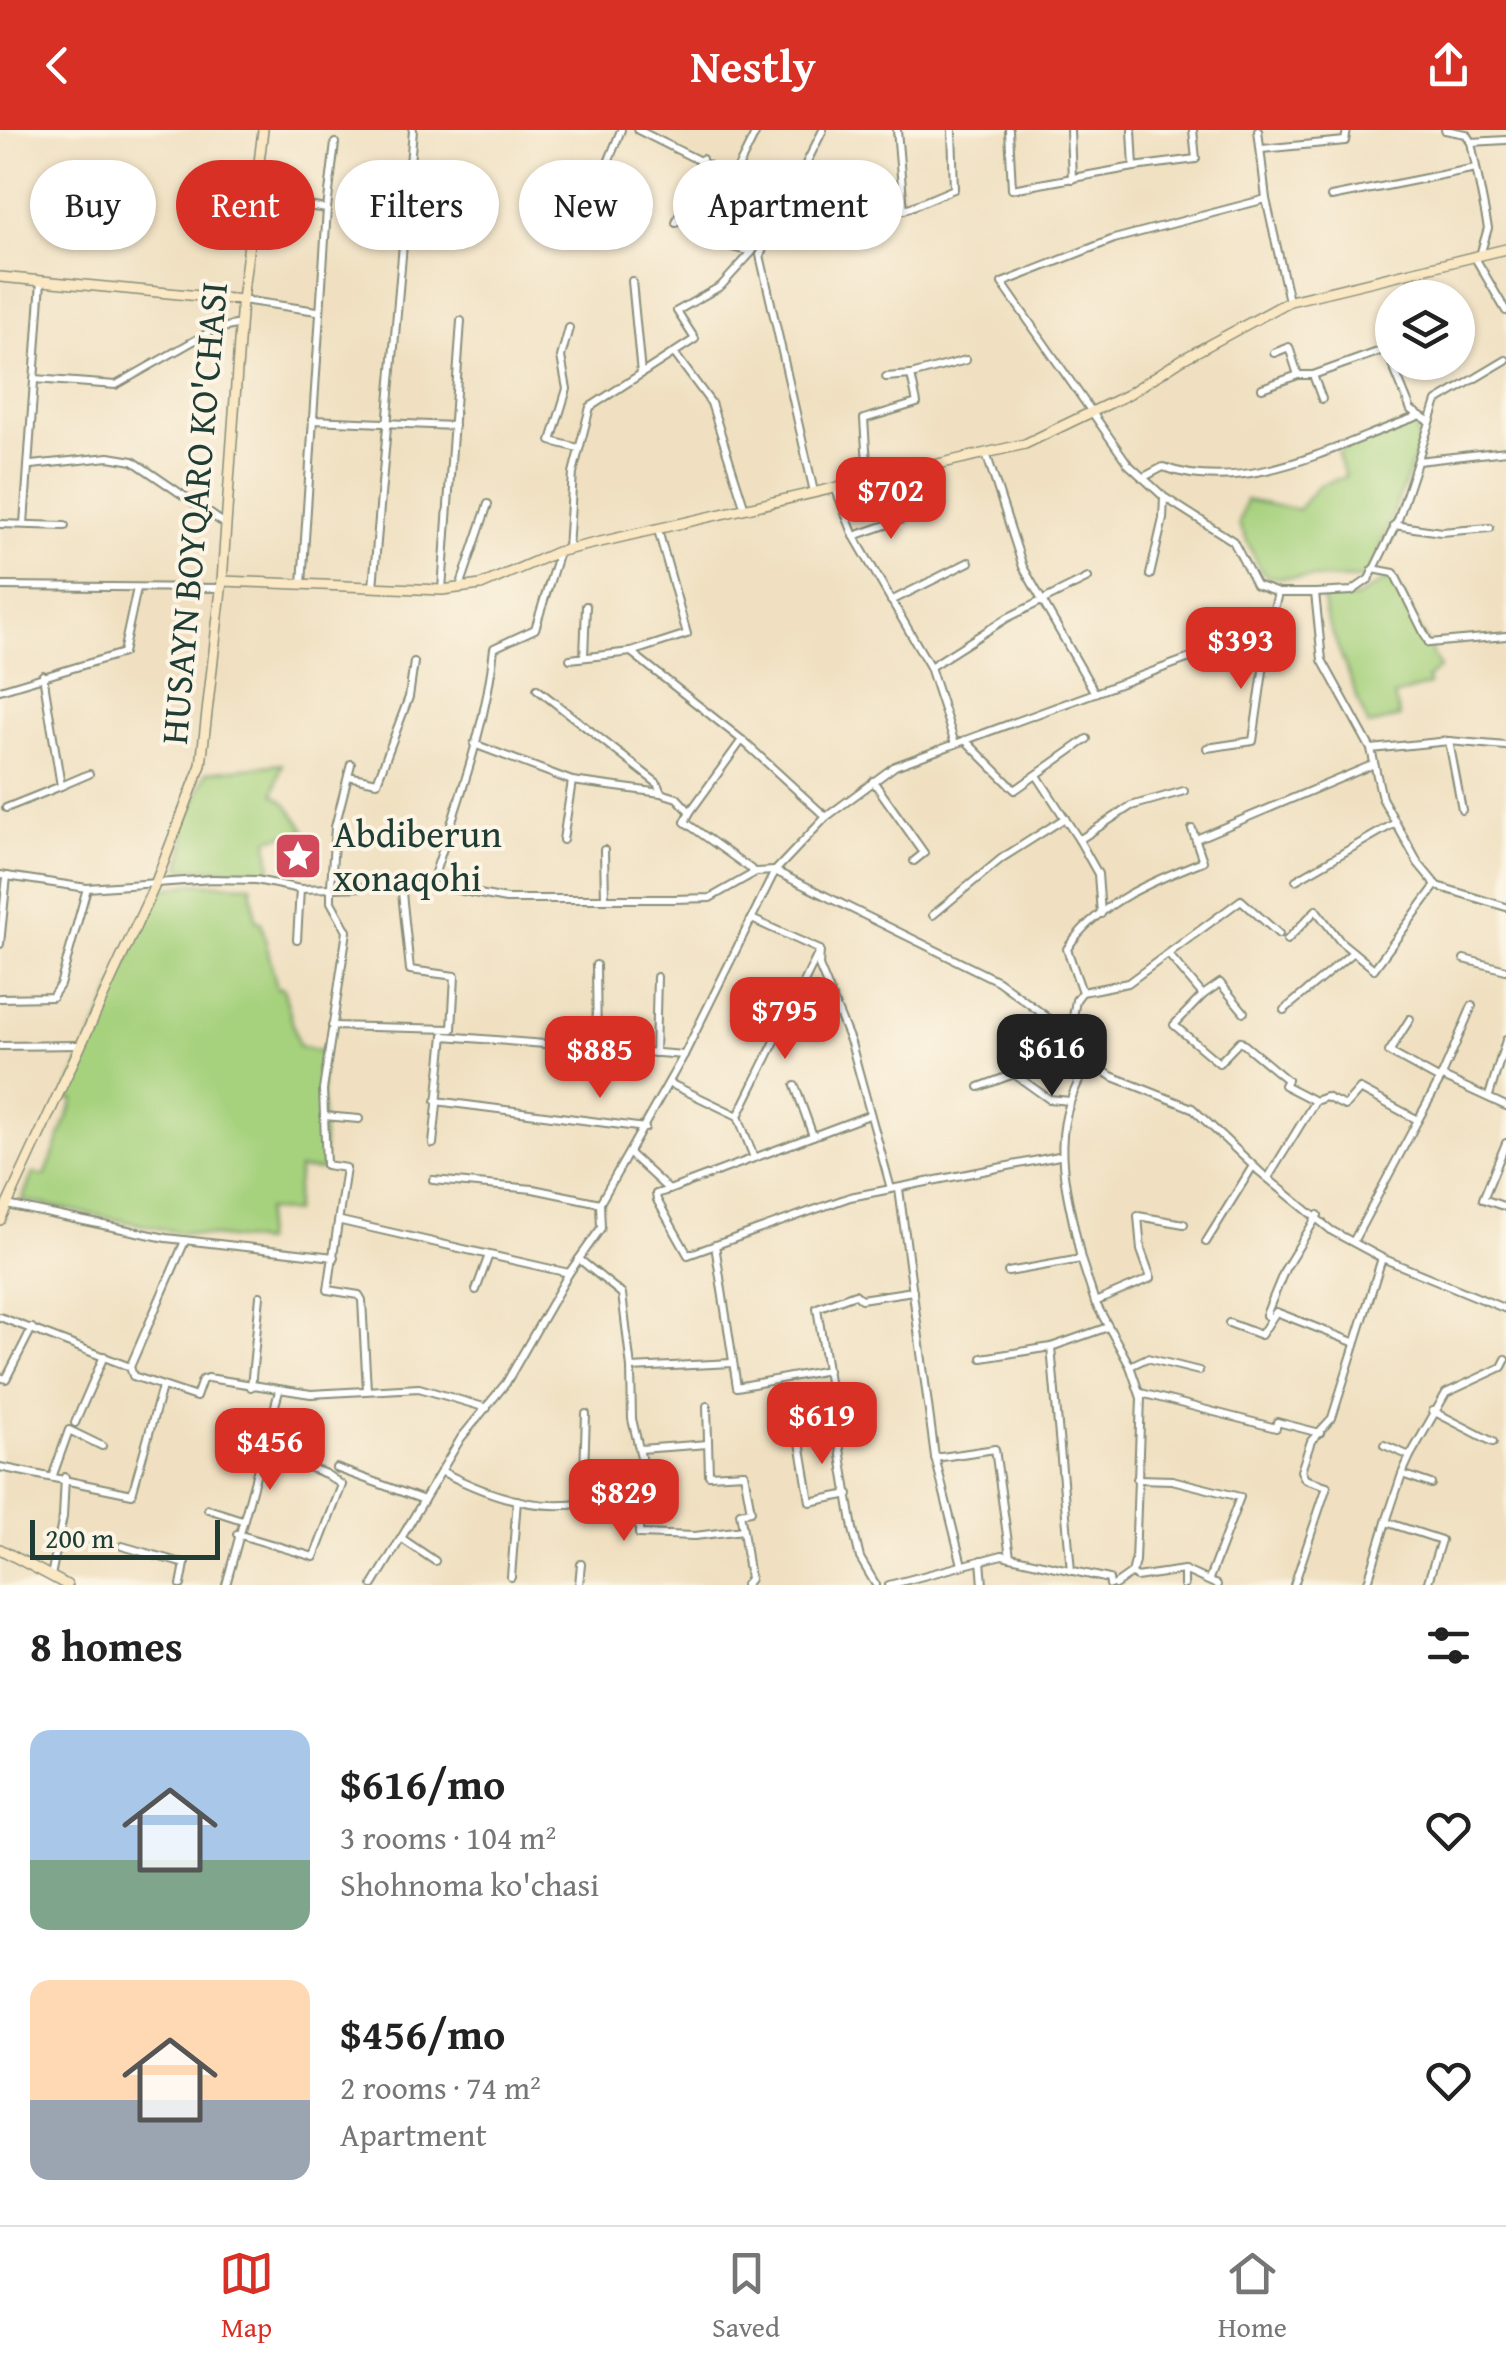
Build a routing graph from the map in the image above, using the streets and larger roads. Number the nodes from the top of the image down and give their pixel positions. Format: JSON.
{"nodes":[{"id":1,"x":263,"y":130,"type":"edge"},
{"id":2,"x":414,"y":130,"type":"edge"},
{"id":3,"x":621,"y":130,"type":"edge"},
{"id":4,"x":638,"y":130,"type":"edge"},
{"id":5,"x":757,"y":130,"type":"edge"},
{"id":6,"x":823,"y":130,"type":"edge"},
{"id":7,"x":896,"y":130,"type":"edge"},
{"id":8,"x":952,"y":130,"type":"edge"},
{"id":9,"x":1009,"y":130,"type":"edge"},
{"id":10,"x":1070,"y":130,"type":"edge"},
{"id":11,"x":1132,"y":130,"type":"edge"},
{"id":12,"x":1194,"y":130,"type":"edge"},
{"id":13,"x":1258,"y":130,"type":"edge"},
{"id":14,"x":1347,"y":130,"type":"edge"},
{"id":15,"x":1445,"y":130,"type":"edge"},
{"id":16,"x":1506,"y":140,"type":"edge"},
{"id":17,"x":1471,"y":142,"type":"junction"},
{"id":18,"x":335,"y":143,"type":"dead end"},
{"id":19,"x":1260,"y":149,"type":"junction"},
{"id":20,"x":702,"y":159,"type":"edge"},
{"id":21,"x":259,"y":160,"type":"edge"},
{"id":22,"x":609,"y":160,"type":"edge"},
{"id":23,"x":742,"y":160,"type":"edge"},
{"id":24,"x":808,"y":160,"type":"edge"},
{"id":25,"x":1134,"y":168,"type":"junction"},
{"id":26,"x":1476,"y":168,"type":"junction"},
{"id":27,"x":1072,"y":179,"type":"junction"},
{"id":28,"x":1331,"y":197,"type":"dead end"},
{"id":29,"x":1266,"y":199,"type":"junction"},
{"id":30,"x":315,"y":207,"type":"edge"},
{"id":31,"x":327,"y":209,"type":"junction"},
{"id":32,"x":904,"y":210,"type":"joint"},
{"id":33,"x":1506,"y":249,"type":"edge"},
{"id":34,"x":248,"y":250,"type":"edge"},
{"id":35,"x":744,"y":250,"type":"edge"},
{"id":36,"x":758,"y":250,"type":"edge"},
{"id":37,"x":756,"y":253,"type":"junction"},
{"id":38,"x":1478,"y":254,"type":"junction"},
{"id":39,"x":0,"y":277,"type":"edge"},
{"id":40,"x":41,"y":280,"type":"junction"},
{"id":41,"x":632,"y":281,"type":"dead end"},
{"id":42,"x":242,"y":300,"type":"junction"},
{"id":43,"x":1290,"y":301,"type":"junction"},
{"id":44,"x":317,"y":311,"type":"junction"},
{"id":45,"x":1506,"y":311,"type":"edge"},
{"id":46,"x":461,"y":321,"type":"dead end"},
{"id":47,"x":240,"y":324,"type":"junction"},
{"id":48,"x":569,"y":328,"type":"dead end"},
{"id":49,"x":1274,"y":352,"type":"dead end"},
{"id":50,"x":674,"y":353,"type":"junction"},
{"id":51,"x":1375,"y":353,"type":"edge"},
{"id":52,"x":966,"y":360,"type":"dead end"},
{"id":53,"x":1506,"y":360,"type":"edge"},
{"id":54,"x":641,"y":374,"type":"junction"},
{"id":55,"x":911,"y":375,"type":"junction"},
{"id":56,"x":1298,"y":375,"type":"junction"},
{"id":57,"x":1313,"y":375,"type":"junction"},
{"id":58,"x":886,"y":377,"type":"dead end"},
{"id":59,"x":34,"y":379,"type":"junction"},
{"id":60,"x":1402,"y":380,"type":"edge"},
{"id":61,"x":1262,"y":388,"type":"dead end"},
{"id":62,"x":1322,"y":399,"type":"dead end"},
{"id":63,"x":1091,"y":412,"type":"junction"},
{"id":64,"x":1416,"y":417,"type":"junction"},
{"id":65,"x":312,"y":420,"type":"junction"},
{"id":66,"x":1429,"y":421,"type":"junction"},
{"id":67,"x":386,"y":422,"type":"junction"},
{"id":68,"x":454,"y":426,"type":"junction"},
{"id":69,"x":578,"y":448,"type":"junction"},
{"id":70,"x":1506,"y":450,"type":"edge"},
{"id":71,"x":987,"y":456,"type":"junction"},
{"id":72,"x":1418,"y":461,"type":"junction"},
{"id":73,"x":31,"y":465,"type":"junction"},
{"id":74,"x":868,"y":478,"type":"junction"},
{"id":75,"x":1142,"y":478,"type":"junction"},
{"id":76,"x":836,"y":490,"type":"junction"},
{"id":77,"x":814,"y":494,"type":"junction"},
{"id":78,"x":1164,"y":497,"type":"junction"},
{"id":79,"x":488,"y":504,"type":"dead end"},
{"id":80,"x":745,"y":509,"type":"junction"},
{"id":81,"x":915,"y":515,"type":"dead end"},
{"id":82,"x":0,"y":524,"type":"edge"},
{"id":83,"x":24,"y":524,"type":"junction"},
{"id":84,"x":225,"y":524,"type":"junction"},
{"id":85,"x":1393,"y":525,"type":"junction"},
{"id":86,"x":65,"y":526,"type":"dead end"},
{"id":87,"x":1490,"y":528,"type":"dead end"},
{"id":88,"x":658,"y":530,"type":"junction"},
{"id":89,"x":854,"y":536,"type":"junction"},
{"id":90,"x":563,"y":551,"type":"junction"},
{"id":91,"x":969,"y":562,"type":"dead end"},
{"id":92,"x":1373,"y":569,"type":"junction"},
{"id":93,"x":1150,"y":574,"type":"dead end"},
{"id":94,"x":1088,"y":578,"type":"dead end"},
{"id":95,"x":221,"y":584,"type":"junction"},
{"id":96,"x":302,"y":584,"type":"junction"},
{"id":97,"x":0,"y":586,"type":"edge"},
{"id":98,"x":137,"y":588,"type":"junction"},
{"id":99,"x":372,"y":588,"type":"junction"},
{"id":100,"x":460,"y":588,"type":"junction"},
{"id":101,"x":442,"y":590,"type":"junction"},
{"id":102,"x":1278,"y":593,"type":"junction"},
{"id":103,"x":1315,"y":593,"type":"junction"},
{"id":104,"x":1042,"y":599,"type":"junction"},
{"id":105,"x":890,"y":600,"type":"junction"},
{"id":106,"x":586,"y":606,"type":"dead end"},
{"id":107,"x":1269,"y":629,"type":"junction"},
{"id":108,"x":1506,"y":636,"type":"edge"},
{"id":109,"x":631,"y":652,"type":"junction"},
{"id":110,"x":584,"y":657,"type":"junction"},
{"id":111,"x":570,"y":660,"type":"dead end"},
{"id":112,"x":414,"y":662,"type":"dead end"},
{"id":113,"x":930,"y":667,"type":"junction"},
{"id":114,"x":44,"y":675,"type":"junction"},
{"id":115,"x":536,"y":689,"type":"dead end"},
{"id":116,"x":0,"y":690,"type":"edge"},
{"id":117,"x":1095,"y":692,"type":"junction"},
{"id":118,"x":742,"y":740,"type":"junction"},
{"id":119,"x":965,"y":740,"type":"junction"},
{"id":120,"x":1088,"y":740,"type":"dead end"},
{"id":121,"x":1449,"y":741,"type":"junction"},
{"id":122,"x":474,"y":744,"type":"junction"},
{"id":123,"x":955,"y":744,"type":"junction"},
{"id":124,"x":1506,"y":746,"type":"edge"},
{"id":125,"x":1207,"y":748,"type":"dead end"},
{"id":126,"x":1371,"y":749,"type":"junction"},
{"id":127,"x":351,"y":764,"type":"dead end"},
{"id":128,"x":1372,"y":765,"type":"junction"},
{"id":129,"x":88,"y":774,"type":"dead end"},
{"id":130,"x":348,"y":776,"type":"junction"},
{"id":131,"x":1038,"y":777,"type":"junction"},
{"id":132,"x":873,"y":781,"type":"junction"},
{"id":133,"x":572,"y":782,"type":"junction"},
{"id":134,"x":61,"y":786,"type":"junction"},
{"id":135,"x":1184,"y":791,"type":"dead end"},
{"id":136,"x":661,"y":793,"type":"junction"},
{"id":137,"x":6,"y":808,"type":"dead end"},
{"id":138,"x":1462,"y":810,"type":"dead end"},
{"id":139,"x":690,"y":812,"type":"junction"},
{"id":140,"x":826,"y":817,"type":"junction"},
{"id":141,"x":1065,"y":818,"type":"junction"},
{"id":142,"x":1394,"y":823,"type":"junction"},
{"id":143,"x":1192,"y":829,"type":"dead end"},
{"id":144,"x":562,"y":840,"type":"dead end"},
{"id":145,"x":1079,"y":840,"type":"junction"},
{"id":146,"x":1196,"y":840,"type":"junction"},
{"id":147,"x":604,"y":850,"type":"dead end"},
{"id":148,"x":914,"y":861,"type":"dead end"},
{"id":149,"x":775,"y":871,"type":"junction"},
{"id":150,"x":756,"y":872,"type":"junction"},
{"id":151,"x":4,"y":876,"type":"edge"},
{"id":152,"x":1296,"y":880,"type":"dead end"},
{"id":153,"x":401,"y":883,"type":"junction"},
{"id":154,"x":431,"y":885,"type":"junction"},
{"id":155,"x":1436,"y":885,"type":"junction"},
{"id":156,"x":154,"y":886,"type":"junction"},
{"id":157,"x":331,"y":886,"type":"junction"},
{"id":158,"x":87,"y":888,"type":"junction"},
{"id":159,"x":300,"y":889,"type":"junction"},
{"id":160,"x":605,"y":899,"type":"junction"},
{"id":161,"x":1506,"y":906,"type":"edge"},
{"id":162,"x":933,"y":915,"type":"dead end"},
{"id":163,"x":1102,"y":915,"type":"junction"},
{"id":164,"x":754,"y":920,"type":"junction"},
{"id":165,"x":1279,"y":934,"type":"dead end"},
{"id":166,"x":297,"y":940,"type":"dead end"},
{"id":167,"x":1287,"y":940,"type":"dead end"},
{"id":168,"x":0,"y":944,"type":"edge"},
{"id":169,"x":820,"y":950,"type":"junction"},
{"id":170,"x":1353,"y":952,"type":"junction"},
{"id":171,"x":1169,"y":955,"type":"junction"},
{"id":172,"x":1464,"y":959,"type":"dead end"},
{"id":173,"x":596,"y":965,"type":"dead end"},
{"id":174,"x":1506,"y":970,"type":"edge"},
{"id":175,"x":657,"y":977,"type":"dead end"},
{"id":176,"x":1082,"y":992,"type":"junction"},
{"id":177,"x":1203,"y":996,"type":"junction"},
{"id":178,"x":0,"y":998,"type":"edge"},
{"id":179,"x":1472,"y":1006,"type":"dead end"},
{"id":180,"x":1284,"y":1010,"type":"dead end"},
{"id":181,"x":1244,"y":1012,"type":"dead end"},
{"id":182,"x":1410,"y":1019,"type":"dead end"},
{"id":183,"x":332,"y":1026,"type":"junction"},
{"id":184,"x":444,"y":1032,"type":"junction"},
{"id":185,"x":1070,"y":1034,"type":"junction"},
{"id":186,"x":1506,"y":1040,"type":"edge"},
{"id":187,"x":0,"y":1046,"type":"edge"},
{"id":188,"x":80,"y":1046,"type":"junction"},
{"id":189,"x":597,"y":1047,"type":"junction"},
{"id":190,"x":655,"y":1053,"type":"junction"},
{"id":191,"x":684,"y":1055,"type":"junction"},
{"id":192,"x":1090,"y":1062,"type":"junction"},
{"id":193,"x":1440,"y":1078,"type":"junction"},
{"id":194,"x":669,"y":1082,"type":"junction"},
{"id":195,"x":795,"y":1086,"type":"dead end"},
{"id":196,"x":979,"y":1087,"type":"dead end"},
{"id":197,"x":1489,"y":1096,"type":"junction"},
{"id":198,"x":436,"y":1101,"type":"junction"},
{"id":199,"x":1070,"y":1101,"type":"junction"},
{"id":200,"x":1315,"y":1101,"type":"junction"},
{"id":201,"x":1506,"y":1106,"type":"edge"},
{"id":202,"x":869,"y":1115,"type":"junction"},
{"id":203,"x":324,"y":1116,"type":"junction"},
{"id":204,"x":738,"y":1116,"type":"junction"},
{"id":205,"x":359,"y":1119,"type":"dead end"},
{"id":206,"x":1418,"y":1120,"type":"junction"},
{"id":207,"x":645,"y":1128,"type":"junction"},
{"id":208,"x":812,"y":1136,"type":"junction"},
{"id":209,"x":1506,"y":1143,"type":"edge"},
{"id":210,"x":433,"y":1144,"type":"dead end"},
{"id":211,"x":630,"y":1155,"type":"junction"},
{"id":212,"x":1059,"y":1156,"type":"junction"},
{"id":213,"x":754,"y":1158,"type":"junction"},
{"id":214,"x":1253,"y":1166,"type":"junction"},
{"id":215,"x":1268,"y":1178,"type":"junction"},
{"id":216,"x":432,"y":1180,"type":"dead end"},
{"id":217,"x":895,"y":1189,"type":"junction"},
{"id":218,"x":669,"y":1190,"type":"junction"},
{"id":219,"x":600,"y":1202,"type":"junction"},
{"id":220,"x":7,"y":1206,"type":"junction"},
{"id":221,"x":1506,"y":1207,"type":"edge"},
{"id":222,"x":1318,"y":1215,"type":"junction"},
{"id":223,"x":0,"y":1220,"type":"edge"},
{"id":224,"x":340,"y":1221,"type":"junction"},
{"id":225,"x":1184,"y":1224,"type":"dead end"},
{"id":226,"x":185,"y":1241,"type":"junction"},
{"id":227,"x":1206,"y":1242,"type":"dead end"},
{"id":228,"x":1352,"y":1242,"type":"junction"},
{"id":229,"x":715,"y":1245,"type":"junction"},
{"id":230,"x":489,"y":1255,"type":"junction"},
{"id":231,"x":334,"y":1257,"type":"junction"},
{"id":232,"x":1382,"y":1258,"type":"junction"},
{"id":233,"x":579,"y":1259,"type":"junction"},
{"id":234,"x":1081,"y":1259,"type":"junction"},
{"id":235,"x":1008,"y":1272,"type":"dead end"},
{"id":236,"x":569,"y":1274,"type":"junction"},
{"id":237,"x":476,"y":1290,"type":"dead end"},
{"id":238,"x":913,"y":1290,"type":"junction"},
{"id":239,"x":260,"y":1296,"type":"dead end"},
{"id":240,"x":1095,"y":1302,"type":"junction"},
{"id":241,"x":1506,"y":1309,"type":"edge"},
{"id":242,"x":1270,"y":1317,"type":"junction"},
{"id":243,"x":0,"y":1318,"type":"edge"},
{"id":244,"x":1230,"y":1324,"type":"dead end"},
{"id":245,"x":32,"y":1328,"type":"junction"},
{"id":246,"x":1108,"y":1328,"type":"junction"},
{"id":247,"x":1353,"y":1342,"type":"junction"},
{"id":248,"x":1052,"y":1347,"type":"junction"},
{"id":249,"x":104,"y":1356,"type":"junction"},
{"id":250,"x":982,"y":1358,"type":"dead end"},
{"id":251,"x":732,"y":1364,"type":"junction"},
{"id":252,"x":1130,"y":1366,"type":"junction"},
{"id":253,"x":1505,"y":1366,"type":"edge"},
{"id":254,"x":130,"y":1367,"type":"junction"},
{"id":255,"x":632,"y":1368,"type":"junction"},
{"id":256,"x":828,"y":1370,"type":"junction"},
{"id":257,"x":1200,"y":1371,"type":"dead end"},
{"id":258,"x":0,"y":1376,"type":"edge"},
{"id":259,"x":162,"y":1386,"type":"junction"},
{"id":260,"x":251,"y":1387,"type":"junction"},
{"id":261,"x":367,"y":1390,"type":"junction"},
{"id":262,"x":279,"y":1392,"type":"junction"},
{"id":263,"x":1140,"y":1393,"type":"junction"},
{"id":264,"x":707,"y":1406,"type":"dead end"},
{"id":265,"x":488,"y":1408,"type":"junction"},
{"id":266,"x":1433,"y":1412,"type":"junction"},
{"id":267,"x":586,"y":1414,"type":"dead end"},
{"id":268,"x":76,"y":1423,"type":"dead end"},
{"id":269,"x":1320,"y":1433,"type":"junction"},
{"id":270,"x":799,"y":1436,"type":"dead end"},
{"id":271,"x":1493,"y":1442,"type":"dead end"},
{"id":272,"x":708,"y":1444,"type":"junction"},
{"id":273,"x":102,"y":1446,"type":"dead end"},
{"id":274,"x":1384,"y":1446,"type":"dead end"},
{"id":275,"x":639,"y":1449,"type":"junction"},
{"id":276,"x":263,"y":1450,"type":"junction"},
{"id":277,"x":1410,"y":1456,"type":"junction"},
{"id":278,"x":935,"y":1458,"type":"junction"},
{"id":279,"x":0,"y":1467,"type":"edge"},
{"id":280,"x":336,"y":1468,"type":"dead end"},
{"id":281,"x":441,"y":1471,"type":"junction"},
{"id":282,"x":1402,"y":1474,"type":"junction"},
{"id":283,"x":52,"y":1475,"type":"junction"},
{"id":284,"x":65,"y":1477,"type":"junction"},
{"id":285,"x":1137,"y":1479,"type":"junction"},
{"id":286,"x":1431,"y":1484,"type":"dead end"},
{"id":287,"x":849,"y":1494,"type":"junction"},
{"id":288,"x":424,"y":1500,"type":"junction"},
{"id":289,"x":517,"y":1500,"type":"junction"},
{"id":290,"x":583,"y":1503,"type":"junction"},
{"id":291,"x":638,"y":1503,"type":"junction"},
{"id":292,"x":208,"y":1508,"type":"dead end"},
{"id":293,"x":242,"y":1520,"type":"junction"},
{"id":294,"x":1386,"y":1522,"type":"junction"},
{"id":295,"x":743,"y":1530,"type":"junction"},
{"id":296,"x":237,"y":1534,"type":"junction"},
{"id":297,"x":401,"y":1538,"type":"junction"},
{"id":298,"x":122,"y":1546,"type":"dead end"},
{"id":299,"x":0,"y":1549,"type":"edge"},
{"id":300,"x":1010,"y":1557,"type":"junction"},
{"id":301,"x":980,"y":1560,"type":"junction"},
{"id":302,"x":435,"y":1562,"type":"dead end"},
{"id":303,"x":581,"y":1564,"type":"dead end"},
{"id":304,"x":962,"y":1564,"type":"junction"},
{"id":305,"x":1184,"y":1570,"type":"junction"},
{"id":306,"x":1071,"y":1571,"type":"junction"},
{"id":307,"x":1132,"y":1573,"type":"junction"},
{"id":308,"x":51,"y":1576,"type":"junction"},
{"id":309,"x":511,"y":1576,"type":"dead end"},
{"id":310,"x":1209,"y":1579,"type":"junction"},
{"id":311,"x":67,"y":1585,"type":"edge"},
{"id":312,"x":180,"y":1585,"type":"edge"},
{"id":313,"x":226,"y":1585,"type":"edge"},
{"id":314,"x":373,"y":1585,"type":"edge"},
{"id":315,"x":579,"y":1585,"type":"edge"},
{"id":316,"x":746,"y":1585,"type":"edge"},
{"id":317,"x":876,"y":1585,"type":"edge"},
{"id":318,"x":889,"y":1585,"type":"edge"},
{"id":319,"x":982,"y":1585,"type":"edge"},
{"id":320,"x":1112,"y":1585,"type":"edge"},
{"id":321,"x":1184,"y":1585,"type":"edge"},
{"id":322,"x":1217,"y":1585,"type":"edge"},
{"id":323,"x":1294,"y":1585,"type":"edge"},
{"id":324,"x":1368,"y":1585,"type":"edge"},
{"id":325,"x":1427,"y":1585,"type":"edge"}],
"edges":[{"from":1,"to":21,"type":"street","name":"HUSAYN BOYQARO KO'CHASI"},
{"from":2,"to":67,"type":"street"},
{"from":3,"to":22,"type":"street"},
{"from":4,"to":20,"type":"street"},
{"from":5,"to":23,"type":"street"},
{"from":6,"to":24,"type":"street"},
{"from":7,"to":32,"type":"street"},
{"from":8,"to":32,"type":"street"},
{"from":9,"to":27,"type":"street"},
{"from":10,"to":27,"type":"street"},
{"from":11,"to":25,"type":"street"},
{"from":12,"to":25,"type":"street"},
{"from":13,"to":19,"type":"street"},
{"from":14,"to":19,"type":"street"},
{"from":15,"to":17,"type":"street"},
{"from":16,"to":17,"type":"street"},
{"from":17,"to":26,"type":"street"},
{"from":18,"to":31,"type":"street"},
{"from":19,"to":29,"type":"street"},
{"from":25,"to":27,"type":"street"},
{"from":26,"to":28,"type":"street"},
{"from":26,"to":38,"type":"street"},
{"from":29,"to":43,"type":"street"},
{"from":29,"to":63,"type":"street"},
{"from":30,"to":31,"type":"street"},
{"from":31,"to":44,"type":"street"},
{"from":33,"to":38,"type":"street"},
{"from":34,"to":42,"type":"street","name":"HUSAYN BOYQARO KO'CHASI"},
{"from":35,"to":37,"type":"street"},
{"from":36,"to":37,"type":"street"},
{"from":37,"to":50,"type":"street"},
{"from":37,"to":77,"type":"street"},
{"from":38,"to":43,"type":"street"},
{"from":38,"to":45,"type":"street"},
{"from":39,"to":40,"type":"street"},
{"from":40,"to":42,"type":"street"},
{"from":40,"to":59,"type":"street"},
{"from":41,"to":54,"type":"street"},
{"from":42,"to":44,"type":"street"},
{"from":42,"to":47,"type":"street","name":"HUSAYN BOYQARO KO'CHASI"},
{"from":43,"to":63,"type":"street"},
{"from":44,"to":65,"type":"street"},
{"from":46,"to":68,"type":"street"},
{"from":47,"to":59,"type":"street"},
{"from":47,"to":84,"type":"street","name":"HUSAYN BOYQARO KO'CHASI"},
{"from":48,"to":69,"type":"street"},
{"from":49,"to":56,"type":"street"},
{"from":50,"to":54,"type":"street"},
{"from":50,"to":80,"type":"street"},
{"from":51,"to":57,"type":"street"},
{"from":52,"to":55,"type":"street"},
{"from":53,"to":66,"type":"street"},
{"from":54,"to":69,"type":"street"},
{"from":55,"to":58,"type":"street"},
{"from":55,"to":74,"type":"street"},
{"from":56,"to":57,"type":"street"},
{"from":56,"to":61,"type":"street"},
{"from":57,"to":62,"type":"street"},
{"from":59,"to":73,"type":"street"},
{"from":60,"to":64,"type":"street"},
{"from":63,"to":71,"type":"street"},
{"from":63,"to":75,"type":"street"},
{"from":64,"to":66,"type":"street"},
{"from":64,"to":75,"type":"street"},
{"from":65,"to":67,"type":"street"},
{"from":65,"to":96,"type":"street"},
{"from":66,"to":72,"type":"street"},
{"from":67,"to":68,"type":"street"},
{"from":67,"to":99,"type":"street"},
{"from":68,"to":101,"type":"street"},
{"from":69,"to":90,"type":"street"},
{"from":70,"to":72,"type":"street"},
{"from":71,"to":74,"type":"street"},
{"from":71,"to":104,"type":"street"},
{"from":72,"to":85,"type":"street"},
{"from":73,"to":83,"type":"street"},
{"from":73,"to":84,"type":"street"},
{"from":74,"to":76,"type":"street"},
{"from":75,"to":78,"type":"street"},
{"from":76,"to":77,"type":"street"},
{"from":76,"to":89,"type":"street"},
{"from":77,"to":80,"type":"street"},
{"from":78,"to":93,"type":"street"},
{"from":78,"to":102,"type":"street"},
{"from":79,"to":100,"type":"street"},
{"from":80,"to":88,"type":"street"},
{"from":81,"to":89,"type":"street"},
{"from":82,"to":83,"type":"street"},
{"from":83,"to":86,"type":"street"},
{"from":84,"to":95,"type":"street","name":"HUSAYN BOYQARO KO'CHASI"},
{"from":85,"to":87,"type":"street"},
{"from":85,"to":92,"type":"street"},
{"from":88,"to":90,"type":"street"},
{"from":88,"to":109,"type":"street"},
{"from":89,"to":105,"type":"street"},
{"from":90,"to":100,"type":"street"},
{"from":90,"to":122,"type":"street"},
{"from":91,"to":105,"type":"street"},
{"from":92,"to":103,"type":"street"},
{"from":92,"to":108,"type":"street"},
{"from":94,"to":104,"type":"street"},
{"from":95,"to":96,"type":"street"},
{"from":95,"to":98,"type":"street"},
{"from":95,"to":156,"type":"street","name":"HUSAYN BOYQARO KO'CHASI"},
{"from":96,"to":99,"type":"street"},
{"from":97,"to":98,"type":"street"},
{"from":98,"to":114,"type":"street"},
{"from":99,"to":101,"type":"street"},
{"from":100,"to":101,"type":"street"},
{"from":102,"to":103,"type":"street"},
{"from":102,"to":107,"type":"street"},
{"from":103,"to":126,"type":"street"},
{"from":104,"to":113,"type":"street"},
{"from":104,"to":117,"type":"street"},
{"from":105,"to":113,"type":"street"},
{"from":106,"to":110,"type":"street"},
{"from":107,"to":117,"type":"street"},
{"from":107,"to":125,"type":"street"},
{"from":109,"to":110,"type":"street"},
{"from":109,"to":118,"type":"street"},
{"from":110,"to":111,"type":"street"},
{"from":112,"to":130,"type":"street"},
{"from":113,"to":123,"type":"street"},
{"from":114,"to":116,"type":"street"},
{"from":114,"to":134,"type":"street"},
{"from":115,"to":136,"type":"street"},
{"from":117,"to":119,"type":"street"},
{"from":118,"to":139,"type":"street"},
{"from":118,"to":140,"type":"street"},
{"from":119,"to":123,"type":"street"},
{"from":119,"to":131,"type":"street"},
{"from":120,"to":131,"type":"street"},
{"from":121,"to":124,"type":"street"},
{"from":121,"to":126,"type":"street"},
{"from":121,"to":138,"type":"street"},
{"from":122,"to":133,"type":"street"},
{"from":122,"to":154,"type":"street"},
{"from":123,"to":132,"type":"street"},
{"from":126,"to":128,"type":"street"},
{"from":127,"to":130,"type":"street"},
{"from":128,"to":142,"type":"street"},
{"from":128,"to":146,"type":"street"},
{"from":129,"to":134,"type":"street"},
{"from":130,"to":157,"type":"street"},
{"from":131,"to":141,"type":"street"},
{"from":132,"to":140,"type":"street"},
{"from":132,"to":148,"type":"street"},
{"from":133,"to":136,"type":"street"},
{"from":133,"to":144,"type":"street"},
{"from":134,"to":137,"type":"street"},
{"from":135,"to":145,"type":"street"},
{"from":136,"to":139,"type":"street"},
{"from":139,"to":150,"type":"street"},
{"from":140,"to":149,"type":"street"},
{"from":141,"to":145,"type":"street"},
{"from":141,"to":162,"type":"street"},
{"from":142,"to":152,"type":"street"},
{"from":142,"to":155,"type":"street"},
{"from":143,"to":146,"type":"street"},
{"from":145,"to":163,"type":"street"},
{"from":146,"to":163,"type":"street"},
{"from":147,"to":160,"type":"street"},
{"from":149,"to":150,"type":"street"},
{"from":149,"to":164,"type":"street"},
{"from":149,"to":185,"type":"street"},
{"from":150,"to":160,"type":"street"},
{"from":151,"to":158,"type":"street"},
{"from":151,"to":168,"type":"street"},
{"from":153,"to":154,"type":"street"},
{"from":153,"to":157,"type":"street"},
{"from":153,"to":184,"type":"street"},
{"from":154,"to":160,"type":"street"},
{"from":155,"to":161,"type":"street"},
{"from":155,"to":170,"type":"street"},
{"from":156,"to":158,"type":"street"},
{"from":156,"to":159,"type":"street"},
{"from":156,"to":188,"type":"street","name":"HUSAYN BOYQARO KO'CHASI"},
{"from":157,"to":159,"type":"street"},
{"from":157,"to":183,"type":"street"},
{"from":158,"to":178,"type":"street"},
{"from":159,"to":166,"type":"street"},
{"from":163,"to":176,"type":"street"},
{"from":164,"to":169,"type":"street"},
{"from":164,"to":191,"type":"street"},
{"from":165,"to":171,"type":"street"},
{"from":167,"to":170,"type":"street"},
{"from":169,"to":202,"type":"street"},
{"from":169,"to":204,"type":"street"},
{"from":170,"to":180,"type":"street"},
{"from":171,"to":176,"type":"street"},
{"from":171,"to":177,"type":"street"},
{"from":172,"to":174,"type":"street"},
{"from":173,"to":189,"type":"street"},
{"from":175,"to":190,"type":"street"},
{"from":176,"to":185,"type":"street"},
{"from":177,"to":181,"type":"street"},
{"from":177,"to":200,"type":"street"},
{"from":179,"to":193,"type":"street"},
{"from":182,"to":193,"type":"street"},
{"from":183,"to":184,"type":"street"},
{"from":183,"to":203,"type":"street"},
{"from":184,"to":189,"type":"street"},
{"from":184,"to":198,"type":"street"},
{"from":185,"to":192,"type":"street"},
{"from":186,"to":197,"type":"street"},
{"from":187,"to":188,"type":"street"},
{"from":188,"to":220,"type":"street","name":"HUSAYN BOYQARO KO'CHASI"},
{"from":189,"to":190,"type":"street"},
{"from":190,"to":191,"type":"street"},
{"from":191,"to":194,"type":"street"},
{"from":192,"to":199,"type":"street"},
{"from":192,"to":214,"type":"street"},
{"from":193,"to":197,"type":"street"},
{"from":193,"to":206,"type":"street"},
{"from":194,"to":204,"type":"street"},
{"from":194,"to":207,"type":"street"},
{"from":195,"to":208,"type":"street"},
{"from":196,"to":199,"type":"street"},
{"from":197,"to":201,"type":"street"},
{"from":198,"to":207,"type":"street"},
{"from":198,"to":210,"type":"street"},
{"from":199,"to":212,"type":"street"},
{"from":200,"to":206,"type":"street"},
{"from":200,"to":215,"type":"street"},
{"from":202,"to":208,"type":"street"},
{"from":202,"to":217,"type":"street"},
{"from":203,"to":205,"type":"street"},
{"from":203,"to":224,"type":"street"},
{"from":204,"to":213,"type":"street"},
{"from":206,"to":228,"type":"street"},
{"from":207,"to":211,"type":"street"},
{"from":208,"to":213,"type":"street"},
{"from":209,"to":221,"type":"street"},
{"from":211,"to":218,"type":"street"},
{"from":211,"to":219,"type":"street"},
{"from":212,"to":217,"type":"street"},
{"from":212,"to":234,"type":"street"},
{"from":213,"to":218,"type":"street"},
{"from":214,"to":215,"type":"street"},
{"from":214,"to":227,"type":"street"},
{"from":215,"to":222,"type":"street"},
{"from":216,"to":219,"type":"street"},
{"from":217,"to":229,"type":"street"},
{"from":217,"to":238,"type":"street"},
{"from":218,"to":229,"type":"street"},
{"from":219,"to":233,"type":"street"},
{"from":220,"to":223,"type":"street","name":"HUSAYN BOYQARO KO'CHASI"},
{"from":220,"to":226,"type":"street"},
{"from":222,"to":228,"type":"street"},
{"from":222,"to":242,"type":"street"},
{"from":224,"to":230,"type":"street"},
{"from":224,"to":231,"type":"street"},
{"from":225,"to":240,"type":"street"},
{"from":226,"to":231,"type":"street"},
{"from":226,"to":254,"type":"street"},
{"from":228,"to":232,"type":"street"},
{"from":229,"to":251,"type":"street"},
{"from":230,"to":236,"type":"street"},
{"from":230,"to":237,"type":"street"},
{"from":231,"to":261,"type":"street"},
{"from":232,"to":241,"type":"street"},
{"from":232,"to":247,"type":"street"},
{"from":233,"to":236,"type":"street"},
{"from":233,"to":255,"type":"street"},
{"from":234,"to":235,"type":"street"},
{"from":234,"to":240,"type":"street"},
{"from":236,"to":265,"type":"street"},
{"from":238,"to":256,"type":"street"},
{"from":238,"to":278,"type":"street"},
{"from":239,"to":260,"type":"street"},
{"from":240,"to":246,"type":"street"},
{"from":242,"to":244,"type":"street"},
{"from":242,"to":247,"type":"street"},
{"from":243,"to":245,"type":"street"},
{"from":245,"to":249,"type":"street"},
{"from":245,"to":258,"type":"street"},
{"from":246,"to":248,"type":"street"},
{"from":246,"to":252,"type":"street"},
{"from":247,"to":269,"type":"street"},
{"from":248,"to":250,"type":"street"},
{"from":248,"to":306,"type":"street"},
{"from":249,"to":254,"type":"street"},
{"from":249,"to":268,"type":"street"},
{"from":251,"to":255,"type":"street"},
{"from":251,"to":256,"type":"street"},
{"from":252,"to":257,"type":"street"},
{"from":252,"to":263,"type":"street"},
{"from":253,"to":266,"type":"street"},
{"from":254,"to":259,"type":"street"},
{"from":255,"to":275,"type":"street"},
{"from":256,"to":287,"type":"street"},
{"from":259,"to":260,"type":"street"},
{"from":259,"to":284,"type":"street"},
{"from":260,"to":262,"type":"street"},
{"from":261,"to":262,"type":"street"},
{"from":261,"to":265,"type":"street"},
{"from":262,"to":276,"type":"street"},
{"from":263,"to":269,"type":"street"},
{"from":263,"to":285,"type":"street"},
{"from":264,"to":272,"type":"street"},
{"from":265,"to":281,"type":"street"},
{"from":266,"to":271,"type":"street"},
{"from":266,"to":277,"type":"street"},
{"from":267,"to":290,"type":"street"},
{"from":269,"to":323,"type":"street"},
{"from":270,"to":287,"type":"street"},
{"from":272,"to":275,"type":"street"},
{"from":272,"to":295,"type":"street"},
{"from":273,"to":283,"type":"street"},
{"from":274,"to":277,"type":"street"},
{"from":275,"to":291,"type":"street"},
{"from":276,"to":293,"type":"street"},
{"from":276,"to":296,"type":"street"},
{"from":277,"to":282,"type":"street"},
{"from":278,"to":300,"type":"street"},
{"from":278,"to":304,"type":"street"},
{"from":279,"to":283,"type":"street"},
{"from":280,"to":288,"type":"street"},
{"from":281,"to":288,"type":"street"},
{"from":281,"to":289,"type":"street"},
{"from":282,"to":286,"type":"street"},
{"from":282,"to":294,"type":"street"},
{"from":283,"to":284,"type":"street"},
{"from":284,"to":308,"type":"street"},
{"from":285,"to":307,"type":"street"},
{"from":285,"to":310,"type":"street"},
{"from":287,"to":317,"type":"street"},
{"from":288,"to":297,"type":"street"},
{"from":289,"to":290,"type":"street"},
{"from":289,"to":309,"type":"street"},
{"from":290,"to":291,"type":"street"},
{"from":291,"to":295,"type":"street"},
{"from":292,"to":293,"type":"street"},
{"from":293,"to":296,"type":"street"},
{"from":294,"to":324,"type":"street"},
{"from":294,"to":325,"type":"street"},
{"from":295,"to":316,"type":"street"},
{"from":296,"to":313,"type":"street"},
{"from":297,"to":302,"type":"street"},
{"from":297,"to":314,"type":"street"},
{"from":298,"to":312,"type":"street"},
{"from":299,"to":308,"type":"street"},
{"from":300,"to":301,"type":"street"},
{"from":300,"to":306,"type":"street"},
{"from":301,"to":304,"type":"street"},
{"from":301,"to":319,"type":"street"},
{"from":303,"to":315,"type":"street"},
{"from":304,"to":318,"type":"street"},
{"from":305,"to":307,"type":"street"},
{"from":305,"to":310,"type":"street"},
{"from":305,"to":321,"type":"street"},
{"from":306,"to":320,"type":"street"},
{"from":307,"to":320,"type":"street"},
{"from":308,"to":311,"type":"street"},
{"from":310,"to":322,"type":"street"}]}
